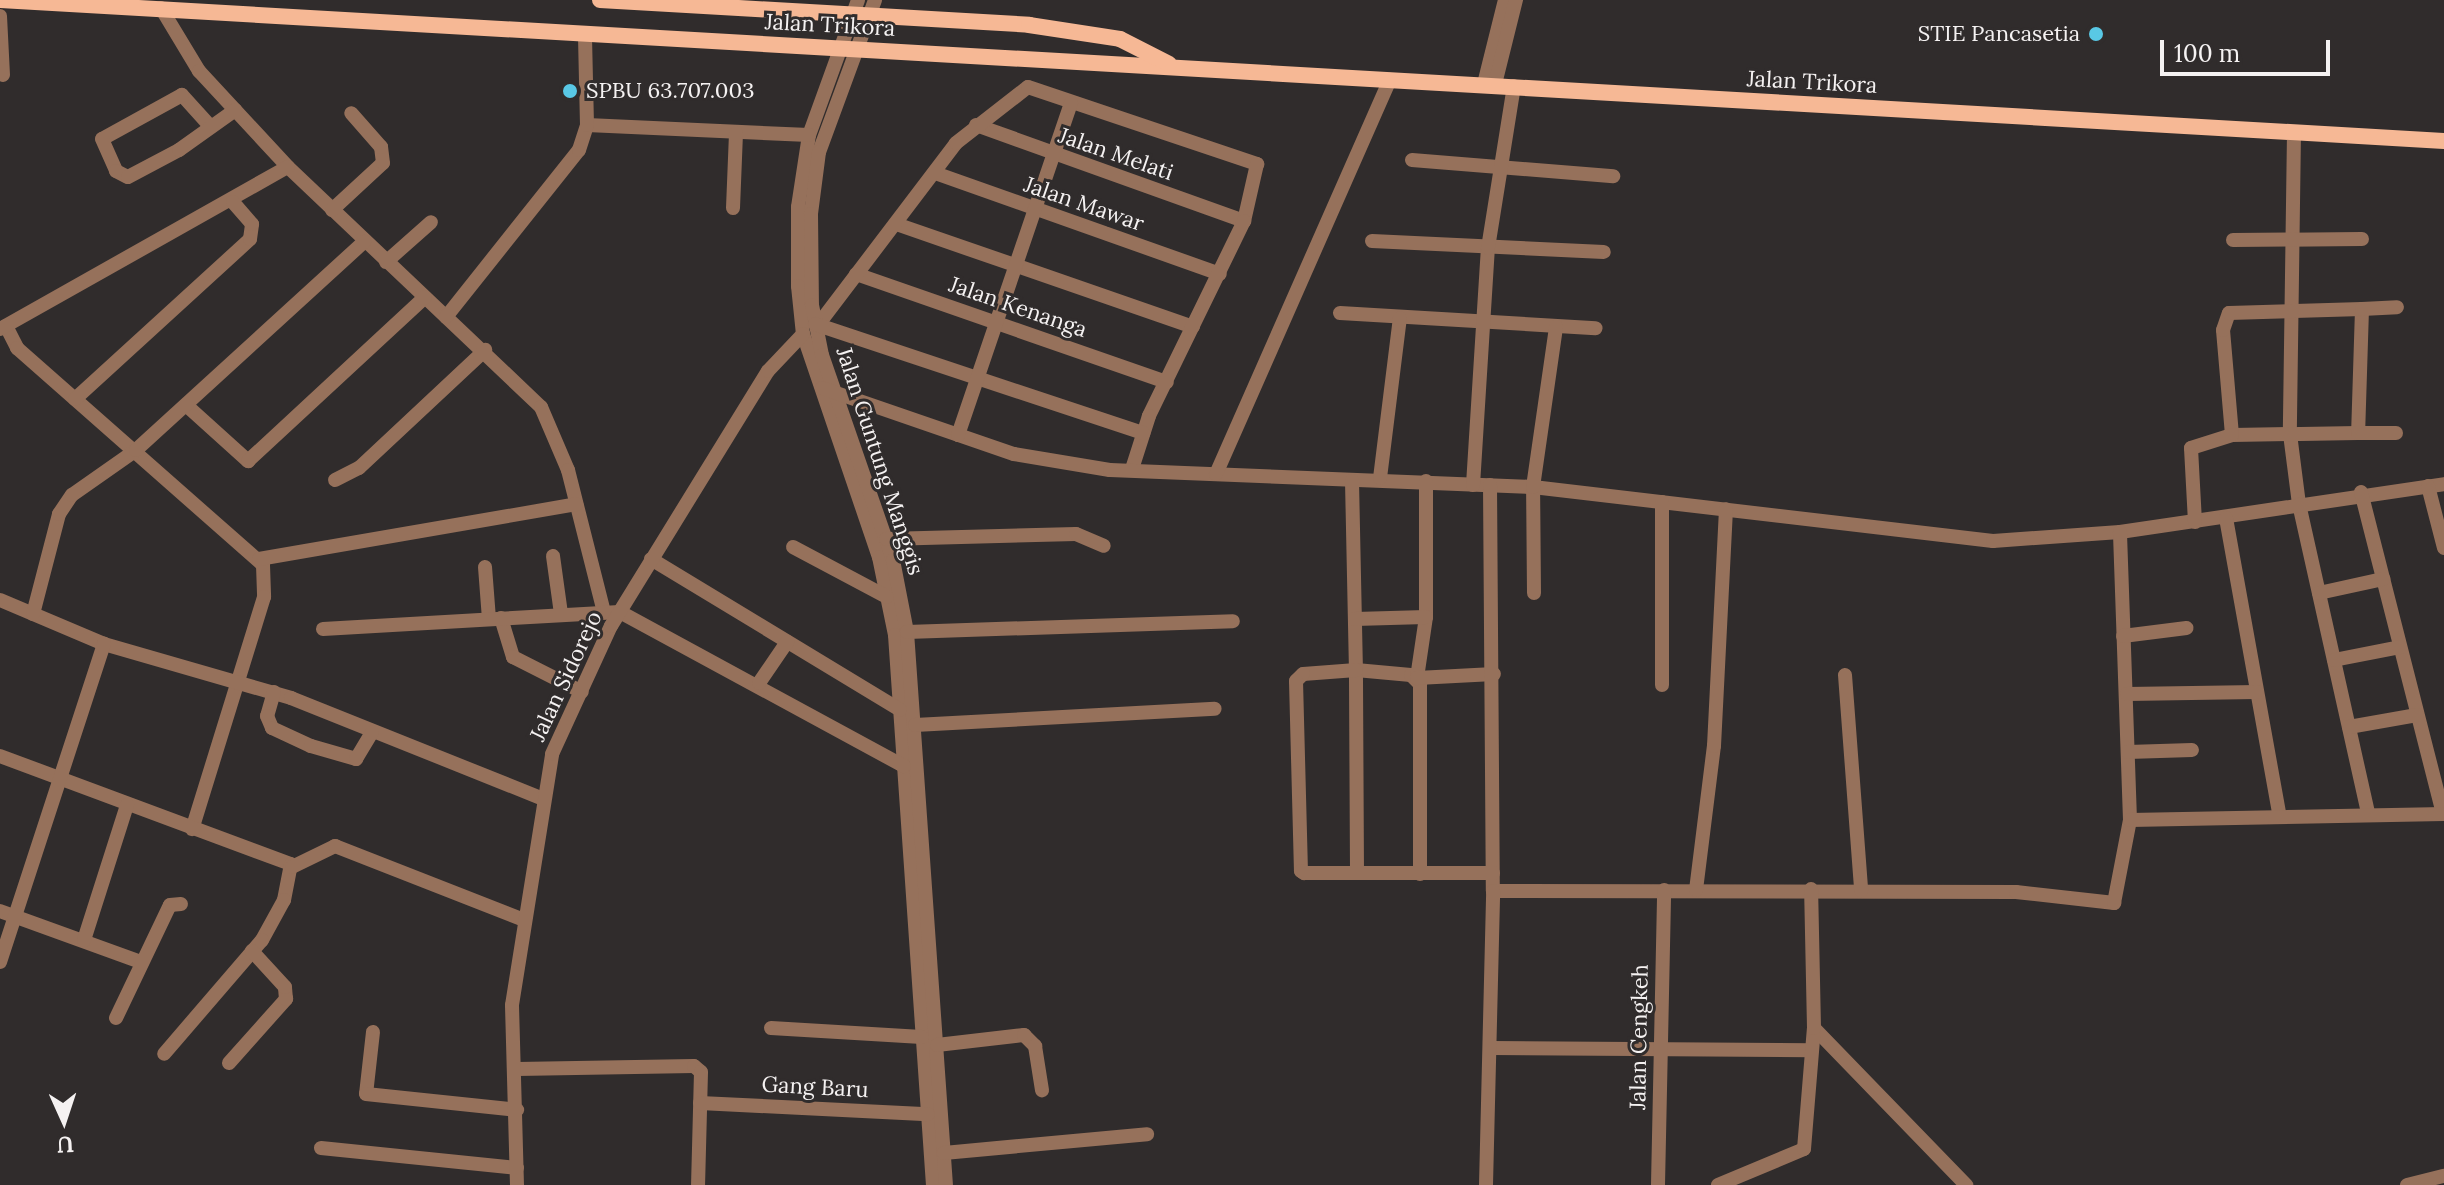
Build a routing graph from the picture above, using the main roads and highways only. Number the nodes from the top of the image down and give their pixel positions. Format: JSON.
{"nodes":[{"id":1,"x":0,"y":0,"type":"edge"},
{"id":2,"x":600,"y":0,"type":"edge"},
{"id":3,"x":88,"y":2,"type":"edge"},
{"id":4,"x":687,"y":3,"type":"edge"},
{"id":5,"x":733,"y":4,"type":"edge"},
{"id":6,"x":771,"y":6,"type":"edge"},
{"id":7,"x":857,"y":12,"type":"edge"},
{"id":8,"x":1120,"y":39,"type":"junction"},
{"id":9,"x":1117,"y":64,"type":"junction"},
{"id":10,"x":1178,"y":68,"type":"junction"},
{"id":11,"x":2444,"y":141,"type":"edge"}],
"edges":[{"from":1,"to":3,"type":"main road","name":"Jalan Trikora"},
{"from":2,"to":4,"type":"main road","name":"Jalan Trikora"},
{"from":3,"to":9,"type":"main road","name":"Jalan Trikora"},
{"from":4,"to":5,"type":"main road","name":"Jalan Trikora"},
{"from":5,"to":6,"type":"main road","name":"Jalan Trikora"},
{"from":6,"to":7,"type":"main road","name":"Jalan Trikora"},
{"from":7,"to":8,"type":"main road","name":"Jalan Trikora"},
{"from":8,"to":9,"type":"main road"},
{"from":8,"to":10,"type":"main road","name":"Jalan Trikora"},
{"from":9,"to":10,"type":"main road","name":"Jalan Trikora"},
{"from":10,"to":11,"type":"main road","name":"Jalan Trikora"}]}
